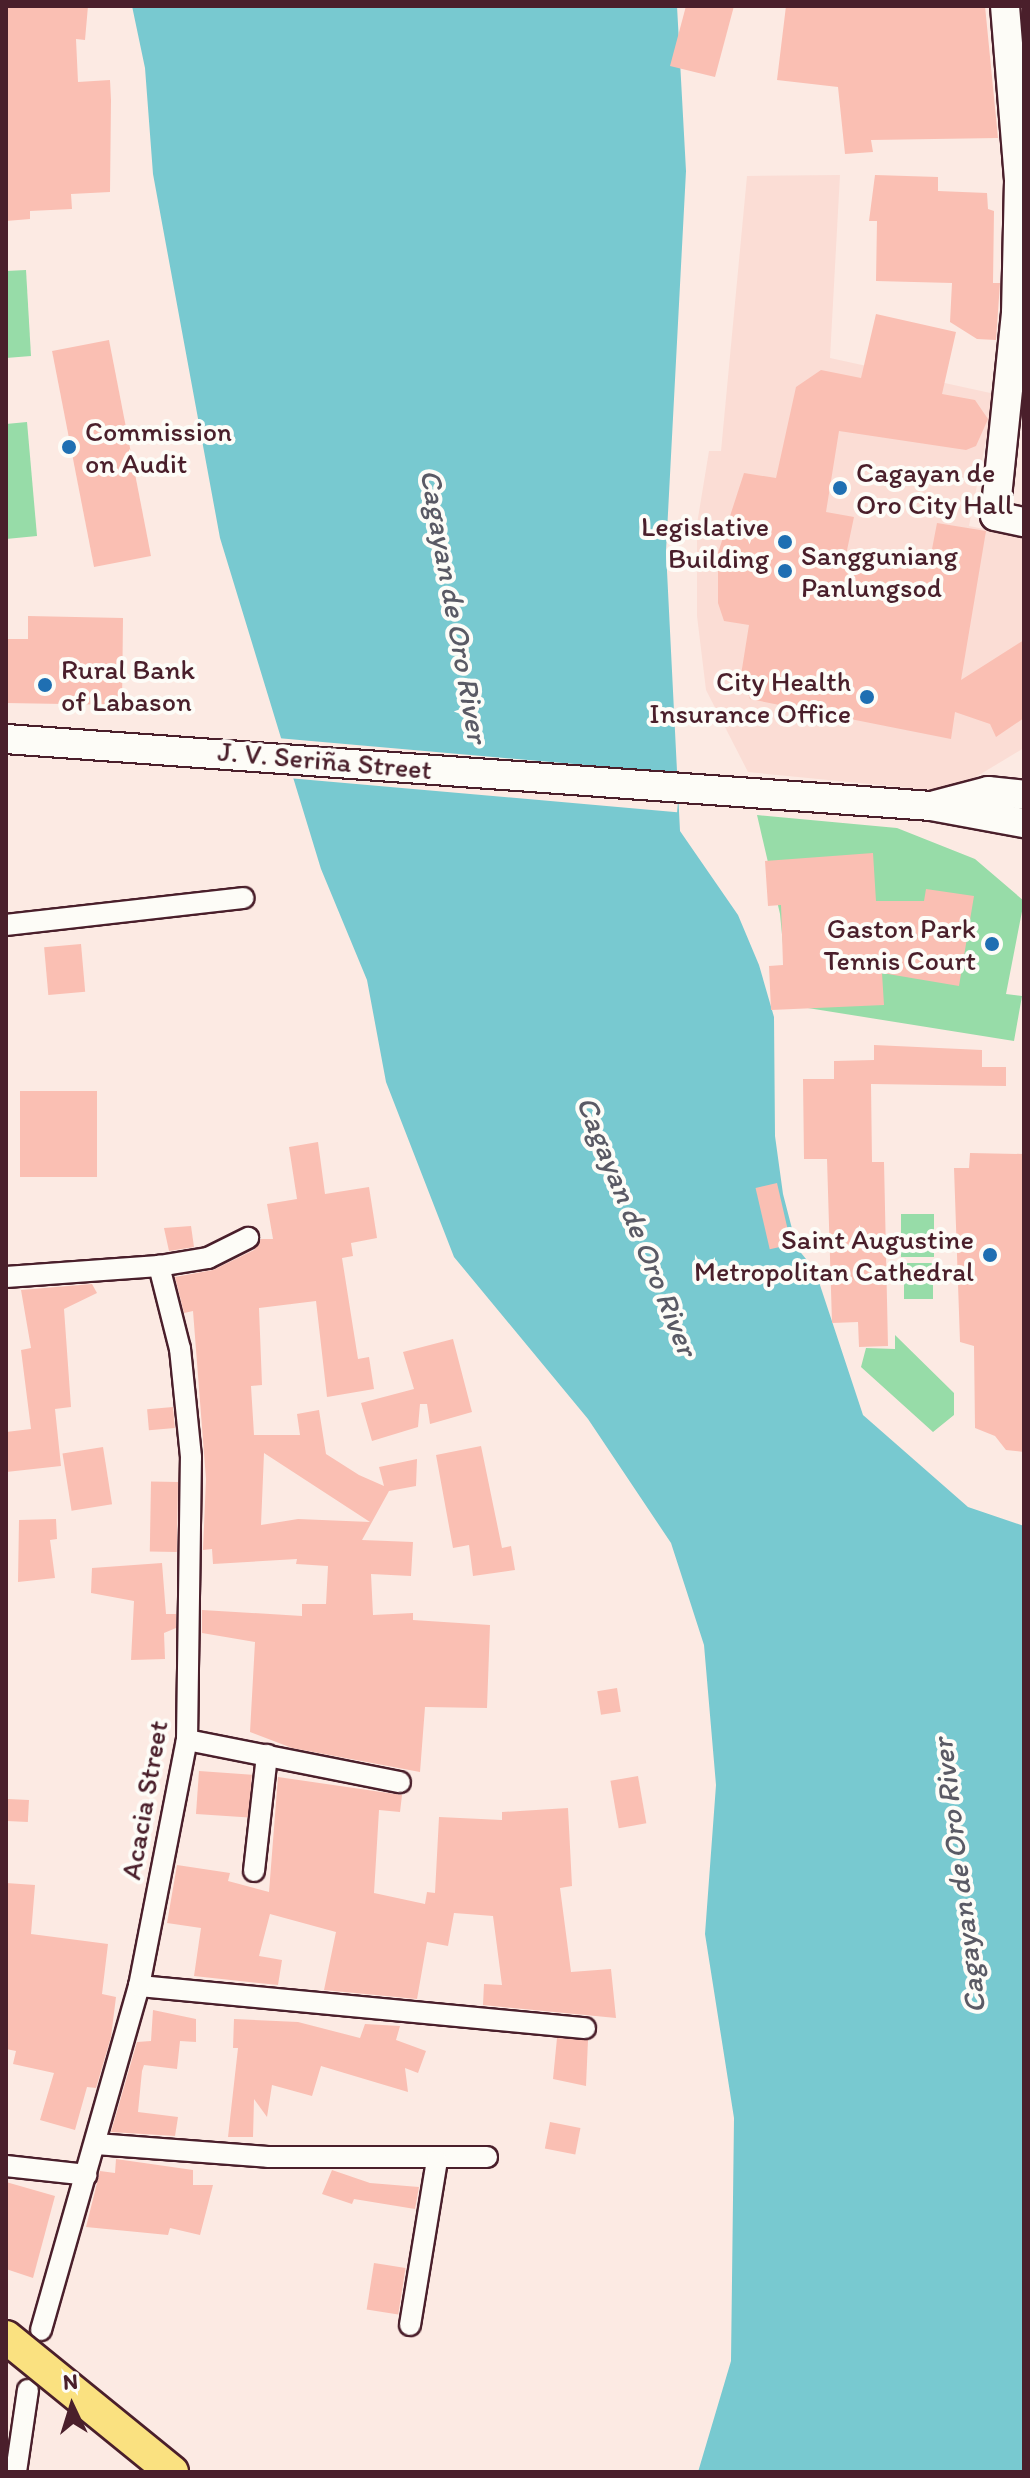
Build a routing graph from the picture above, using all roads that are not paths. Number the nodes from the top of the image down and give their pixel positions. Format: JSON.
{"nodes":[{"id":1,"x":1005,"y":6,"type":"edge"},
{"id":2,"x":1021,"y":158,"type":"edge"},
{"id":3,"x":1024,"y":522,"type":"edge"},
{"id":4,"x":6,"y":739,"type":"edge"},
{"id":5,"x":1024,"y":795,"type":"edge"},
{"id":6,"x":931,"y":806,"type":"junction"},
{"id":7,"x":987,"y":819,"type":"junction"},
{"id":8,"x":1024,"y":823,"type":"edge"},
{"id":9,"x":1024,"y":841,"type":"edge"},
{"id":10,"x":243,"y":898,"type":"dead end"},
{"id":11,"x":6,"y":925,"type":"edge"},
{"id":12,"x":248,"y":1238,"type":"dead end"},
{"id":13,"x":159,"y":1266,"type":"junction"},
{"id":14,"x":6,"y":1277,"type":"edge"},
{"id":15,"x":187,"y":1740,"type":"junction"},
{"id":16,"x":267,"y":1755,"type":"junction"},
{"id":17,"x":400,"y":1782,"type":"dead end"},
{"id":18,"x":254,"y":1871,"type":"dead end"},
{"id":19,"x":139,"y":1986,"type":"junction"},
{"id":20,"x":585,"y":2028,"type":"dead end"},
{"id":21,"x":96,"y":2144,"type":"junction"},
{"id":22,"x":487,"y":2157,"type":"dead end"},
{"id":23,"x":437,"y":2161,"type":"junction"},
{"id":24,"x":6,"y":2166,"type":"edge"},
{"id":25,"x":87,"y":2175,"type":"junction"},
{"id":26,"x":410,"y":2325,"type":"dead end"},
{"id":27,"x":41,"y":2330,"type":"dead end"},
{"id":28,"x":6,"y":2337,"type":"edge"},
{"id":29,"x":28,"y":2390,"type":"dead end"},
{"id":30,"x":13,"y":2446,"type":"edge"},
{"id":31,"x":16,"y":2472,"type":"edge"},
{"id":32,"x":172,"y":2472,"type":"edge"}],
"edges":[{"from":1,"to":2,"type":"main road"},
{"from":2,"to":3,"type":"main road"},
{"from":4,"to":6,"type":"main road","name":"J. V. Seriña Street"},
{"from":5,"to":6,"type":"main road","name":"J. V. Seriña Street"},
{"from":6,"to":7,"type":"main road","name":"J. V. Seriña Street"},
{"from":7,"to":8,"type":"main road","name":"J. V. Seriña Street"},
{"from":7,"to":9,"type":"main road"},
{"from":10,"to":11,"type":"street"},
{"from":12,"to":13,"type":"street"},
{"from":13,"to":14,"type":"street"},
{"from":13,"to":15,"type":"street","name":"Acacia Street"},
{"from":15,"to":16,"type":"street"},
{"from":15,"to":19,"type":"street","name":"Acacia Street"},
{"from":16,"to":17,"type":"street"},
{"from":16,"to":18,"type":"street"},
{"from":19,"to":20,"type":"street"},
{"from":19,"to":21,"type":"street","name":"Acacia Street"},
{"from":21,"to":23,"type":"street"},
{"from":21,"to":25,"type":"street","name":"Acacia Street"},
{"from":22,"to":23,"type":"street"},
{"from":23,"to":26,"type":"street"},
{"from":24,"to":25,"type":"street"},
{"from":25,"to":27,"type":"street","name":"Acacia Street"},
{"from":28,"to":32,"type":"main road","bridge":true},
{"from":29,"to":30,"type":"street"},
{"from":30,"to":31,"type":"street"}]}
